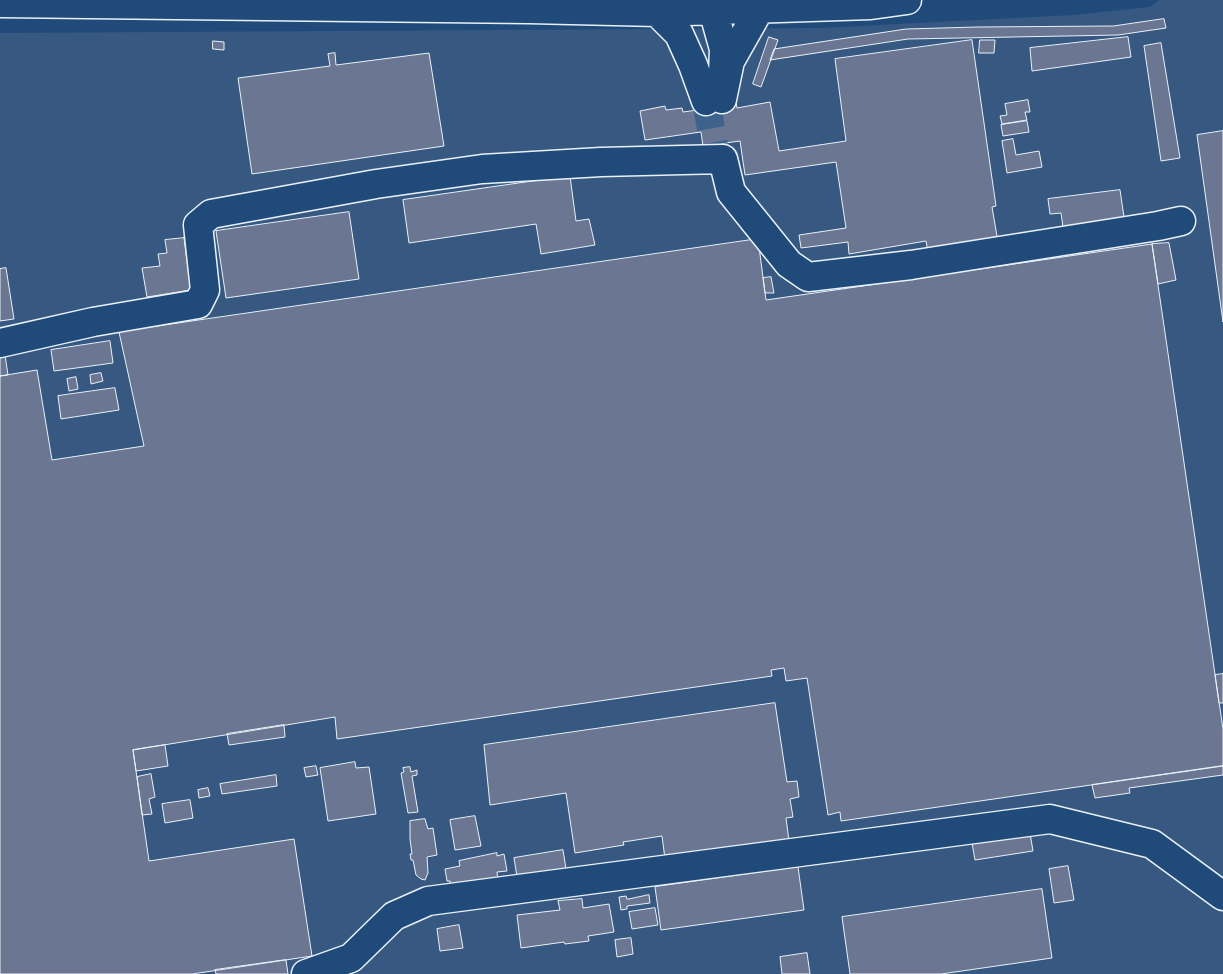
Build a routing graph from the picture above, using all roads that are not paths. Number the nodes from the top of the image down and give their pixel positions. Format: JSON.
{"nodes":[{"id":1,"x":907,"y":0,"type":"edge"},
{"id":2,"x":0,"y":3,"type":"edge"},
{"id":3,"x":760,"y":8,"type":"junction"},
{"id":4,"x":713,"y":10,"type":"junction"},
{"id":5,"x":658,"y":12,"type":"junction"},
{"id":6,"x":714,"y":100,"type":"junction"},
{"id":7,"x":1181,"y":221,"type":"dead end"},
{"id":8,"x":0,"y":343,"type":"edge"},
{"id":9,"x":1223,"y":896,"type":"edge"},
{"id":10,"x":306,"y":974,"type":"edge"}],
"edges":[{"from":1,"to":3,"type":"street"},
{"from":2,"to":5,"type":"street"},
{"from":3,"to":4,"type":"street"},
{"from":3,"to":6,"type":"street"},
{"from":4,"to":5,"type":"street"},
{"from":4,"to":6,"type":"street"},
{"from":5,"to":6,"type":"street"},
{"from":7,"to":8,"type":"street"},
{"from":9,"to":10,"type":"street"}]}
